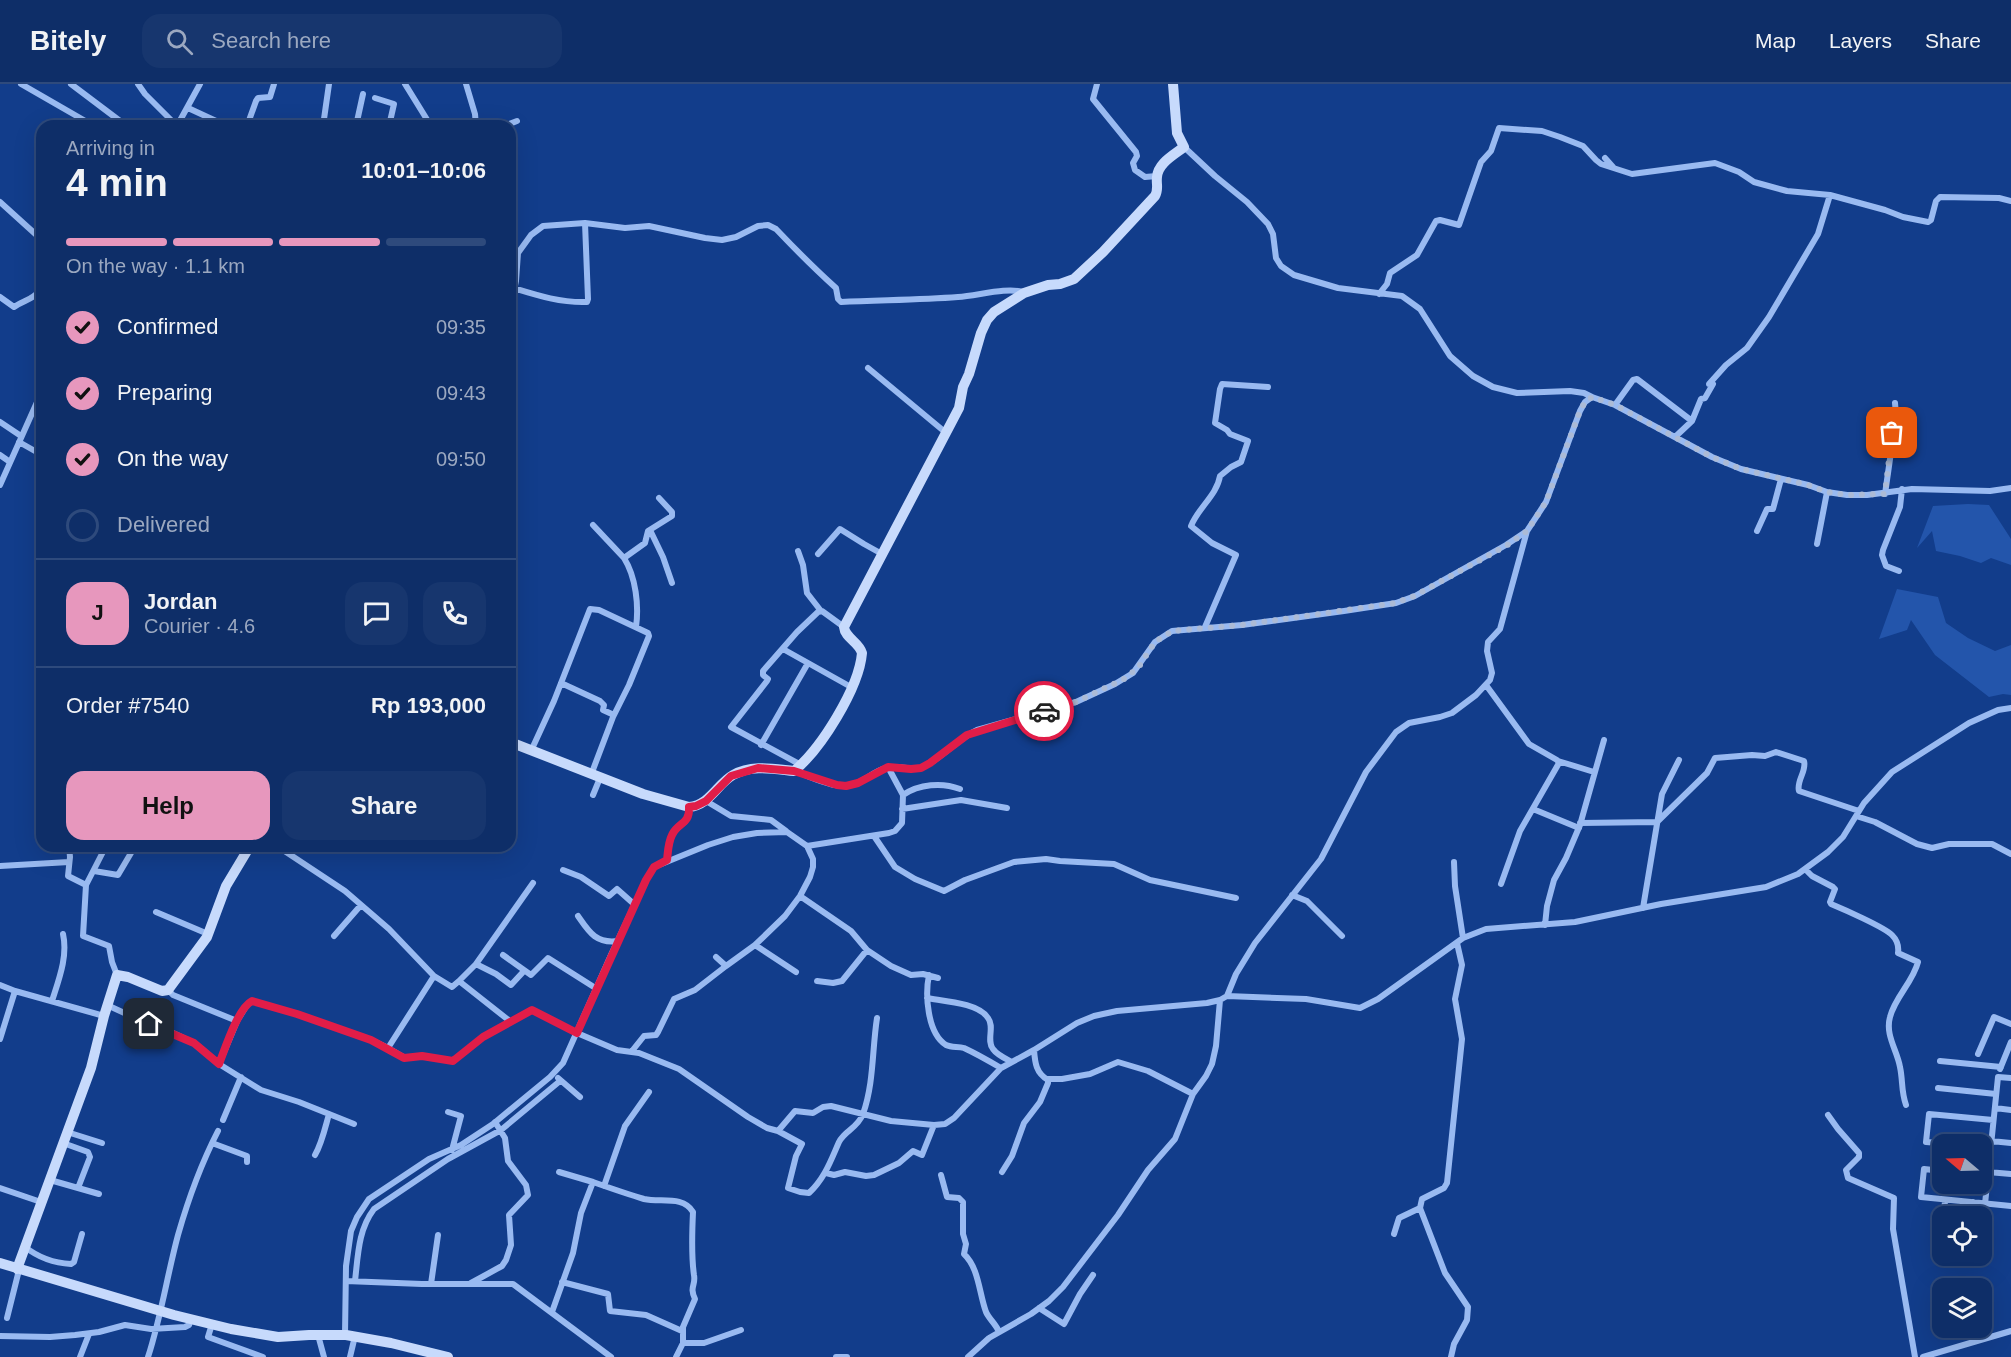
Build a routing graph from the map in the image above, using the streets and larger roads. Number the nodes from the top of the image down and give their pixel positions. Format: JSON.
{"nodes":[{"id":1,"x":21,"y":84,"type":"edge"},
{"id":2,"x":71,"y":84,"type":"edge"},
{"id":3,"x":138,"y":84,"type":"edge"},
{"id":4,"x":200,"y":84,"type":"edge"},
{"id":5,"x":274,"y":84,"type":"edge"},
{"id":6,"x":329,"y":84,"type":"edge"},
{"id":7,"x":405,"y":84,"type":"edge"},
{"id":8,"x":466,"y":84,"type":"edge"},
{"id":9,"x":1097,"y":84,"type":"edge"},
{"id":10,"x":1173,"y":84,"type":"edge"},
{"id":11,"x":363,"y":94,"type":"dead end"},
{"id":12,"x":375,"y":98,"type":"dead end"},
{"id":13,"x":188,"y":108,"type":"junction"},
{"id":14,"x":84,"y":120,"type":"edge"},
{"id":15,"x":119,"y":120,"type":"edge"},
{"id":16,"x":171,"y":120,"type":"edge"},
{"id":17,"x":181,"y":120,"type":"edge"},
{"id":18,"x":213,"y":120,"type":"edge"},
{"id":19,"x":249,"y":120,"type":"edge"},
{"id":20,"x":324,"y":120,"type":"edge"},
{"id":21,"x":357,"y":120,"type":"edge"},
{"id":22,"x":390,"y":120,"type":"edge"},
{"id":23,"x":427,"y":120,"type":"edge"},
{"id":24,"x":475,"y":120,"type":"edge"},
{"id":25,"x":1184,"y":147,"type":"junction"},
{"id":26,"x":1605,"y":158,"type":"dead end"},
{"id":27,"x":1613,"y":168,"type":"junction"},
{"id":28,"x":1157,"y":176,"type":"junction"},
{"id":29,"x":1830,"y":195,"type":"junction"},
{"id":30,"x":2011,"y":201,"type":"edge"},
{"id":31,"x":0,"y":202,"type":"edge"},
{"id":32,"x":585,"y":223,"type":"junction"},
{"id":33,"x":36,"y":235,"type":"edge"},
{"id":34,"x":518,"y":253,"type":"joint"},
{"id":35,"x":516,"y":265,"type":"edge"},
{"id":36,"x":516,"y":289,"type":"edge"},
{"id":37,"x":1024,"y":293,"type":"junction"},
{"id":38,"x":36,"y":294,"type":"edge"},
{"id":39,"x":1379,"y":294,"type":"junction"},
{"id":40,"x":0,"y":297,"type":"edge"},
{"id":41,"x":868,"y":368,"type":"dead end"},
{"id":42,"x":1268,"y":387,"type":"dead end"},
{"id":43,"x":1592,"y":397,"type":"junction"},
{"id":44,"x":36,"y":404,"type":"edge"},
{"id":45,"x":1895,"y":404,"type":"dead end"},
{"id":46,"x":1615,"y":405,"type":"junction"},
{"id":47,"x":1692,"y":421,"type":"junction"},
{"id":48,"x":0,"y":422,"type":"edge"},
{"id":49,"x":945,"y":432,"type":"junction"},
{"id":50,"x":1675,"y":436,"type":"junction"},
{"id":51,"x":20,"y":439,"type":"junction"},
{"id":52,"x":36,"y":451,"type":"edge"},
{"id":53,"x":0,"y":455,"type":"edge"},
{"id":54,"x":10,"y":462,"type":"junction"},
{"id":55,"x":1781,"y":479,"type":"junction"},
{"id":56,"x":0,"y":485,"type":"edge"},
{"id":57,"x":2011,"y":488,"type":"edge"},
{"id":58,"x":1902,"y":489,"type":"junction"},
{"id":59,"x":1827,"y":492,"type":"junction"},
{"id":60,"x":1885,"y":494,"type":"junction"},
{"id":61,"x":659,"y":498,"type":"dead end"},
{"id":62,"x":593,"y":525,"type":"dead end"},
{"id":63,"x":650,"y":530,"type":"junction"},
{"id":64,"x":1527,"y":531,"type":"junction"},
{"id":65,"x":1757,"y":531,"type":"dead end"},
{"id":66,"x":1816,"y":544,"type":"dead end"},
{"id":67,"x":798,"y":551,"type":"dead end"},
{"id":68,"x":818,"y":554,"type":"dead end"},
{"id":69,"x":882,"y":554,"type":"junction"},
{"id":70,"x":624,"y":558,"type":"junction"},
{"id":71,"x":1899,"y":571,"type":"dead end"},
{"id":72,"x":672,"y":583,"type":"dead end"},
{"id":73,"x":820,"y":611,"type":"junction"},
{"id":74,"x":636,"y":627,"type":"junction"},
{"id":75,"x":844,"y":627,"type":"junction"},
{"id":76,"x":1205,"y":627,"type":"junction"},
{"id":77,"x":783,"y":649,"type":"junction"},
{"id":78,"x":808,"y":663,"type":"junction"},
{"id":79,"x":561,"y":683,"type":"junction"},
{"id":80,"x":1486,"y":685,"type":"junction"},
{"id":81,"x":851,"y":687,"type":"junction"},
{"id":82,"x":2011,"y":708,"type":"edge"},
{"id":83,"x":614,"y":715,"type":"junction"},
{"id":84,"x":1604,"y":740,"type":"dead end"},
{"id":85,"x":516,"y":745,"type":"edge"},
{"id":86,"x":761,"y":745,"type":"junction"},
{"id":87,"x":531,"y":751,"type":"junction"},
{"id":88,"x":1679,"y":760,"type":"dead end"},
{"id":89,"x":1558,"y":761,"type":"junction"},
{"id":90,"x":888,"y":767,"type":"junction"},
{"id":91,"x":797,"y":768,"type":"junction"},
{"id":92,"x":1594,"y":772,"type":"junction"},
{"id":93,"x":595,"y":776,"type":"junction"},
{"id":94,"x":960,"y":789,"type":"dead end"},
{"id":95,"x":902,"y":792,"type":"junction"},
{"id":96,"x":593,"y":795,"type":"dead end"},
{"id":97,"x":706,"y":801,"type":"junction"},
{"id":98,"x":689,"y":807,"type":"junction"},
{"id":99,"x":1007,"y":808,"type":"dead end"},
{"id":100,"x":902,"y":809,"type":"junction"},
{"id":101,"x":1533,"y":809,"type":"junction"},
{"id":102,"x":1858,"y":814,"type":"junction"},
{"id":103,"x":1657,"y":822,"type":"junction"},
{"id":104,"x":1580,"y":825,"type":"junction"},
{"id":105,"x":787,"y":832,"type":"junction"},
{"id":106,"x":874,"y":836,"type":"junction"},
{"id":107,"x":807,"y":846,"type":"junction"},
{"id":108,"x":69,"y":852,"type":"edge"},
{"id":109,"x":103,"y":852,"type":"edge"},
{"id":110,"x":243,"y":852,"type":"edge"},
{"id":111,"x":286,"y":852,"type":"edge"},
{"id":112,"x":131,"y":853,"type":"dead end"},
{"id":113,"x":2011,"y":854,"type":"edge"},
{"id":114,"x":667,"y":860,"type":"junction"},
{"id":115,"x":69,"y":862,"type":"junction"},
{"id":116,"x":1454,"y":862,"type":"dead end"},
{"id":117,"x":0,"y":866,"type":"edge"},
{"id":118,"x":1805,"y":869,"type":"junction"},
{"id":119,"x":563,"y":870,"type":"dead end"},
{"id":120,"x":94,"y":871,"type":"junction"},
{"id":121,"x":533,"y":883,"type":"dead end"},
{"id":122,"x":1502,"y":884,"type":"dead end"},
{"id":123,"x":86,"y":885,"type":"junction"},
{"id":124,"x":1292,"y":895,"type":"junction"},
{"id":125,"x":800,"y":896,"type":"junction"},
{"id":126,"x":1236,"y":898,"type":"dead end"},
{"id":127,"x":361,"y":904,"type":"junction"},
{"id":128,"x":635,"y":905,"type":"junction"},
{"id":129,"x":1642,"y":908,"type":"junction"},
{"id":130,"x":156,"y":912,"type":"dead end"},
{"id":131,"x":578,"y":916,"type":"dead end"},
{"id":132,"x":1545,"y":925,"type":"junction"},
{"id":133,"x":63,"y":933,"type":"dead end"},
{"id":134,"x":208,"y":934,"type":"junction"},
{"id":135,"x":334,"y":936,"type":"dead end"},
{"id":136,"x":1342,"y":936,"type":"dead end"},
{"id":137,"x":1460,"y":940,"type":"junction"},
{"id":138,"x":618,"y":941,"type":"junction"},
{"id":139,"x":755,"y":945,"type":"junction"},
{"id":140,"x":867,"y":950,"type":"junction"},
{"id":141,"x":503,"y":955,"type":"dead end"},
{"id":142,"x":716,"y":957,"type":"dead end"},
{"id":143,"x":476,"y":964,"type":"junction"},
{"id":144,"x":726,"y":966,"type":"junction"},
{"id":145,"x":525,"y":971,"type":"junction"},
{"id":146,"x":796,"y":972,"type":"dead end"},
{"id":147,"x":117,"y":975,"type":"junction"},
{"id":148,"x":929,"y":975,"type":"junction"},
{"id":149,"x":434,"y":976,"type":"junction"},
{"id":150,"x":938,"y":978,"type":"dead end"},
{"id":151,"x":459,"y":981,"type":"junction"},
{"id":152,"x":817,"y":981,"type":"dead end"},
{"id":153,"x":0,"y":985,"type":"edge"},
{"id":154,"x":597,"y":989,"type":"junction"},
{"id":155,"x":168,"y":990,"type":"junction"},
{"id":156,"x":15,"y":991,"type":"junction"},
{"id":157,"x":1227,"y":996,"type":"junction"},
{"id":158,"x":927,"y":998,"type":"junction"},
{"id":159,"x":1220,"y":1000,"type":"junction"},
{"id":160,"x":52,"y":1001,"type":"junction"},
{"id":161,"x":105,"y":1010,"type":"junction"},
{"id":162,"x":877,"y":1018,"type":"dead end"},
{"id":163,"x":237,"y":1021,"type":"junction"},
{"id":164,"x":511,"y":1022,"type":"junction"},
{"id":165,"x":2011,"y":1024,"type":"edge"},
{"id":166,"x":577,"y":1033,"type":"junction"},
{"id":167,"x":0,"y":1039,"type":"edge"},
{"id":168,"x":2011,"y":1042,"type":"edge"},
{"id":169,"x":387,"y":1048,"type":"junction"},
{"id":170,"x":1034,"y":1050,"type":"junction"},
{"id":171,"x":632,"y":1051,"type":"junction"},
{"id":172,"x":1978,"y":1054,"type":"dead end"},
{"id":173,"x":1940,"y":1061,"type":"dead end"},
{"id":174,"x":1012,"y":1062,"type":"junction"},
{"id":175,"x":219,"y":1064,"type":"junction"},
{"id":176,"x":2001,"y":1067,"type":"junction"},
{"id":177,"x":1001,"y":1068,"type":"junction"},
{"id":178,"x":241,"y":1077,"type":"junction"},
{"id":179,"x":556,"y":1077,"type":"junction"},
{"id":180,"x":1998,"y":1077,"type":"junction"},
{"id":181,"x":2011,"y":1078,"type":"edge"},
{"id":182,"x":1047,"y":1079,"type":"junction"},
{"id":183,"x":1938,"y":1088,"type":"dead end"},
{"id":184,"x":649,"y":1092,"type":"dead end"},
{"id":185,"x":1193,"y":1094,"type":"junction"},
{"id":186,"x":1996,"y":1094,"type":"junction"},
{"id":187,"x":580,"y":1098,"type":"dead end"},
{"id":188,"x":1906,"y":1105,"type":"dead end"},
{"id":189,"x":1995,"y":1108,"type":"junction"},
{"id":190,"x":2011,"y":1110,"type":"edge"},
{"id":191,"x":448,"y":1112,"type":"dead end"},
{"id":192,"x":329,"y":1114,"type":"junction"},
{"id":193,"x":862,"y":1114,"type":"junction"},
{"id":194,"x":1828,"y":1115,"type":"dead end"},
{"id":195,"x":223,"y":1120,"type":"dead end"},
{"id":196,"x":1994,"y":1120,"type":"junction"},
{"id":197,"x":354,"y":1124,"type":"dead end"},
{"id":198,"x":934,"y":1125,"type":"junction"},
{"id":199,"x":498,"y":1126,"type":"junction"},
{"id":200,"x":218,"y":1131,"type":"dead end"},
{"id":201,"x":778,"y":1131,"type":"junction"},
{"id":202,"x":1992,"y":1136,"type":"edge"},
{"id":203,"x":65,"y":1138,"type":"junction"},
{"id":204,"x":1932,"y":1142,"type":"edge"},
{"id":205,"x":102,"y":1143,"type":"dead end"},
{"id":206,"x":212,"y":1143,"type":"junction"},
{"id":207,"x":2011,"y":1143,"type":"edge"},
{"id":208,"x":1992,"y":1144,"type":"edge"},
{"id":209,"x":452,"y":1150,"type":"junction"},
{"id":210,"x":315,"y":1155,"type":"dead end"},
{"id":211,"x":247,"y":1162,"type":"dead end"},
{"id":212,"x":432,"y":1164,"type":"junction"},
{"id":213,"x":1932,"y":1170,"type":"edge"},
{"id":214,"x":559,"y":1172,"type":"dead end"},
{"id":215,"x":1002,"y":1172,"type":"dead end"},
{"id":216,"x":826,"y":1173,"type":"junction"},
{"id":217,"x":1992,"y":1174,"type":"edge"},
{"id":218,"x":2011,"y":1174,"type":"edge"},
{"id":219,"x":941,"y":1175,"type":"dead end"},
{"id":220,"x":50,"y":1180,"type":"junction"},
{"id":221,"x":593,"y":1182,"type":"junction"},
{"id":222,"x":604,"y":1186,"type":"junction"},
{"id":223,"x":0,"y":1188,"type":"edge"},
{"id":224,"x":78,"y":1188,"type":"junction"},
{"id":225,"x":99,"y":1194,"type":"dead end"},
{"id":226,"x":1985,"y":1194,"type":"edge"},
{"id":227,"x":1945,"y":1200,"type":"junction"},
{"id":228,"x":41,"y":1202,"type":"junction"},
{"id":229,"x":1973,"y":1202,"type":"junction"},
{"id":230,"x":1985,"y":1203,"type":"junction"},
{"id":231,"x":1945,"y":1206,"type":"edge"},
{"id":232,"x":1972,"y":1206,"type":"edge"},
{"id":233,"x":2011,"y":1206,"type":"edge"},
{"id":234,"x":1420,"y":1208,"type":"junction"},
{"id":235,"x":358,"y":1228,"type":"junction"},
{"id":236,"x":82,"y":1234,"type":"dead end"},
{"id":237,"x":1394,"y":1234,"type":"dead end"},
{"id":238,"x":438,"y":1235,"type":"dead end"},
{"id":239,"x":23,"y":1252,"type":"junction"},
{"id":240,"x":0,"y":1263,"type":"edge"},
{"id":241,"x":18,"y":1269,"type":"junction"},
{"id":242,"x":1093,"y":1275,"type":"dead end"},
{"id":243,"x":562,"y":1282,"type":"junction"},
{"id":244,"x":349,"y":1283,"type":"junction"},
{"id":245,"x":470,"y":1283,"type":"junction"},
{"id":246,"x":431,"y":1284,"type":"junction"},
{"id":247,"x":1039,"y":1308,"type":"junction"},
{"id":248,"x":160,"y":1311,"type":"junction"},
{"id":249,"x":552,"y":1312,"type":"junction"},
{"id":250,"x":7,"y":1318,"type":"dead end"},
{"id":251,"x":191,"y":1319,"type":"junction"},
{"id":252,"x":212,"y":1324,"type":"junction"},
{"id":253,"x":157,"y":1329,"type":"junction"},
{"id":254,"x":741,"y":1330,"type":"dead end"},
{"id":255,"x":682,"y":1331,"type":"junction"},
{"id":256,"x":2011,"y":1331,"type":"edge"},
{"id":257,"x":999,"y":1332,"type":"junction"},
{"id":258,"x":89,"y":1334,"type":"junction"},
{"id":259,"x":318,"y":1335,"type":"junction"},
{"id":260,"x":349,"y":1335,"type":"junction"},
{"id":261,"x":0,"y":1336,"type":"edge"},
{"id":262,"x":683,"y":1343,"type":"junction"},
{"id":263,"x":610,"y":1356,"type":"edge"},
{"id":264,"x":80,"y":1357,"type":"edge"},
{"id":265,"x":148,"y":1357,"type":"edge"},
{"id":266,"x":263,"y":1357,"type":"edge"},
{"id":267,"x":324,"y":1357,"type":"edge"},
{"id":268,"x":350,"y":1357,"type":"edge"},
{"id":269,"x":448,"y":1357,"type":"edge"},
{"id":270,"x":676,"y":1357,"type":"edge"},
{"id":271,"x":836,"y":1357,"type":"edge"},
{"id":272,"x":846,"y":1357,"type":"edge"},
{"id":273,"x":968,"y":1357,"type":"edge"},
{"id":274,"x":1451,"y":1357,"type":"edge"},
{"id":275,"x":1916,"y":1357,"type":"edge"},
{"id":276,"x":1923,"y":1357,"type":"edge"}],
"edges":[{"from":1,"to":14,"type":"street"},
{"from":2,"to":15,"type":"street"},
{"from":3,"to":16,"type":"street"},
{"from":4,"to":13,"type":"street"},
{"from":5,"to":19,"type":"street"},
{"from":6,"to":20,"type":"street"},
{"from":7,"to":23,"type":"street"},
{"from":8,"to":24,"type":"street"},
{"from":9,"to":28,"type":"street"},
{"from":10,"to":25,"type":"street"},
{"from":11,"to":21,"type":"street"},
{"from":12,"to":22,"type":"street"},
{"from":13,"to":17,"type":"street"},
{"from":13,"to":18,"type":"street"},
{"from":25,"to":28,"type":"street"},
{"from":25,"to":39,"type":"street"},
{"from":26,"to":27,"type":"street"},
{"from":27,"to":29,"type":"street"},
{"from":27,"to":39,"type":"street"},
{"from":28,"to":37,"type":"street"},
{"from":29,"to":30,"type":"street"},
{"from":29,"to":47,"type":"street"},
{"from":31,"to":33,"type":"street"},
{"from":32,"to":34,"type":"street"},
{"from":32,"to":36,"type":"street"},
{"from":32,"to":37,"type":"street"},
{"from":34,"to":35,"type":"street"},
{"from":37,"to":49,"type":"street"},
{"from":38,"to":40,"type":"street"},
{"from":39,"to":43,"type":"street"},
{"from":41,"to":49,"type":"street"},
{"from":42,"to":76,"type":"street"},
{"from":43,"to":46,"type":"street"},
{"from":43,"to":64,"type":"street"},
{"from":44,"to":51,"type":"street"},
{"from":45,"to":60,"type":"street"},
{"from":46,"to":47,"type":"street"},
{"from":46,"to":50,"type":"street"},
{"from":47,"to":50,"type":"street"},
{"from":48,"to":51,"type":"street"},
{"from":49,"to":69,"type":"street"},
{"from":50,"to":55,"type":"street"},
{"from":51,"to":52,"type":"street"},
{"from":51,"to":54,"type":"street"},
{"from":53,"to":54,"type":"street"},
{"from":54,"to":56,"type":"street"},
{"from":55,"to":59,"type":"street"},
{"from":55,"to":65,"type":"street"},
{"from":57,"to":58,"type":"street"},
{"from":58,"to":60,"type":"street"},
{"from":58,"to":71,"type":"street"},
{"from":59,"to":60,"type":"street"},
{"from":59,"to":66,"type":"street"},
{"from":61,"to":63,"type":"street"},
{"from":62,"to":70,"type":"street"},
{"from":63,"to":70,"type":"street"},
{"from":63,"to":72,"type":"street"},
{"from":64,"to":76,"type":"street"},
{"from":64,"to":80,"type":"street"},
{"from":67,"to":73,"type":"street"},
{"from":68,"to":69,"type":"street"},
{"from":69,"to":75,"type":"street"},
{"from":70,"to":74,"type":"street"},
{"from":73,"to":75,"type":"street"},
{"from":73,"to":77,"type":"street"},
{"from":74,"to":79,"type":"street"},
{"from":74,"to":83,"type":"street"},
{"from":75,"to":81,"type":"street"},
{"from":76,"to":90,"type":"street"},
{"from":77,"to":78,"type":"street"},
{"from":77,"to":86,"type":"street"},
{"from":78,"to":81,"type":"street"},
{"from":78,"to":86,"type":"street"},
{"from":79,"to":83,"type":"street"},
{"from":79,"to":87,"type":"street"},
{"from":80,"to":89,"type":"street"},
{"from":80,"to":124,"type":"street"},
{"from":81,"to":91,"type":"street"},
{"from":82,"to":102,"type":"street"},
{"from":83,"to":93,"type":"street"},
{"from":84,"to":92,"type":"street"},
{"from":85,"to":87,"type":"street"},
{"from":86,"to":91,"type":"street"},
{"from":87,"to":93,"type":"street"},
{"from":88,"to":103,"type":"street"},
{"from":89,"to":92,"type":"street"},
{"from":89,"to":101,"type":"street"},
{"from":90,"to":91,"type":"street"},
{"from":90,"to":95,"type":"street"},
{"from":91,"to":97,"type":"street"},
{"from":92,"to":104,"type":"street"},
{"from":93,"to":96,"type":"street"},
{"from":93,"to":98,"type":"street"},
{"from":94,"to":95,"type":"street"},
{"from":95,"to":100,"type":"street"},
{"from":97,"to":98,"type":"street"},
{"from":97,"to":105,"type":"street"},
{"from":98,"to":114,"type":"street"},
{"from":99,"to":100,"type":"street"},
{"from":100,"to":106,"type":"street"},
{"from":101,"to":104,"type":"street"},
{"from":101,"to":122,"type":"street"},
{"from":102,"to":103,"type":"street"},
{"from":102,"to":113,"type":"street"},
{"from":102,"to":118,"type":"street"},
{"from":103,"to":104,"type":"street"},
{"from":103,"to":129,"type":"street"},
{"from":104,"to":132,"type":"street"},
{"from":105,"to":107,"type":"street"},
{"from":105,"to":114,"type":"street"},
{"from":106,"to":107,"type":"street"},
{"from":106,"to":126,"type":"street"},
{"from":107,"to":125,"type":"street"},
{"from":108,"to":115,"type":"street"},
{"from":109,"to":120,"type":"street"},
{"from":110,"to":134,"type":"street"},
{"from":111,"to":127,"type":"street"},
{"from":112,"to":120,"type":"street"},
{"from":114,"to":128,"type":"street"},
{"from":115,"to":117,"type":"street"},
{"from":115,"to":123,"type":"street"},
{"from":116,"to":137,"type":"street"},
{"from":118,"to":129,"type":"street"},
{"from":118,"to":188,"type":"street"},
{"from":119,"to":128,"type":"street"},
{"from":120,"to":123,"type":"street"},
{"from":121,"to":143,"type":"street"},
{"from":123,"to":147,"type":"street"},
{"from":124,"to":136,"type":"street"},
{"from":124,"to":157,"type":"street"},
{"from":125,"to":139,"type":"street"},
{"from":125,"to":140,"type":"street"},
{"from":127,"to":135,"type":"street"},
{"from":127,"to":149,"type":"street"},
{"from":128,"to":138,"type":"street"},
{"from":129,"to":132,"type":"street"},
{"from":130,"to":134,"type":"street"},
{"from":131,"to":138,"type":"street"},
{"from":132,"to":137,"type":"street"},
{"from":133,"to":160,"type":"street"},
{"from":134,"to":155,"type":"street"},
{"from":137,"to":157,"type":"street"},
{"from":137,"to":234,"type":"street"},
{"from":138,"to":154,"type":"street"},
{"from":139,"to":144,"type":"street"},
{"from":139,"to":146,"type":"street"},
{"from":140,"to":148,"type":"street"},
{"from":140,"to":152,"type":"street"},
{"from":141,"to":145,"type":"street"},
{"from":142,"to":144,"type":"street"},
{"from":143,"to":145,"type":"street"},
{"from":143,"to":151,"type":"street"},
{"from":144,"to":171,"type":"street"},
{"from":145,"to":154,"type":"street"},
{"from":147,"to":155,"type":"street"},
{"from":147,"to":161,"type":"street"},
{"from":148,"to":150,"type":"street"},
{"from":148,"to":158,"type":"street"},
{"from":149,"to":151,"type":"street"},
{"from":149,"to":169,"type":"street"},
{"from":151,"to":164,"type":"street"},
{"from":153,"to":156,"type":"street"},
{"from":154,"to":166,"type":"street"},
{"from":155,"to":163,"type":"street"},
{"from":156,"to":160,"type":"street"},
{"from":156,"to":167,"type":"street"},
{"from":157,"to":159,"type":"street"},
{"from":158,"to":174,"type":"street"},
{"from":158,"to":177,"type":"street"},
{"from":159,"to":170,"type":"street"},
{"from":159,"to":185,"type":"street"},
{"from":160,"to":161,"type":"street"},
{"from":161,"to":175,"type":"street"},
{"from":161,"to":203,"type":"street"},
{"from":162,"to":193,"type":"street"},
{"from":163,"to":169,"type":"street"},
{"from":163,"to":175,"type":"street"},
{"from":164,"to":166,"type":"street"},
{"from":164,"to":169,"type":"street"},
{"from":165,"to":172,"type":"street"},
{"from":166,"to":171,"type":"street"},
{"from":166,"to":179,"type":"street"},
{"from":168,"to":176,"type":"street"},
{"from":170,"to":174,"type":"street"},
{"from":170,"to":182,"type":"street"},
{"from":171,"to":201,"type":"street"},
{"from":173,"to":176,"type":"street"},
{"from":174,"to":177,"type":"street"},
{"from":175,"to":178,"type":"street"},
{"from":176,"to":180,"type":"street"},
{"from":177,"to":198,"type":"street"},
{"from":178,"to":192,"type":"street"},
{"from":178,"to":195,"type":"street"},
{"from":179,"to":187,"type":"street"},
{"from":179,"to":199,"type":"street"},
{"from":180,"to":181,"type":"street"},
{"from":180,"to":186,"type":"street"},
{"from":182,"to":185,"type":"street"},
{"from":182,"to":215,"type":"street"},
{"from":183,"to":186,"type":"street"},
{"from":184,"to":222,"type":"street"},
{"from":185,"to":247,"type":"street"},
{"from":186,"to":189,"type":"street"},
{"from":189,"to":190,"type":"street"},
{"from":189,"to":196,"type":"street"},
{"from":191,"to":209,"type":"street"},
{"from":192,"to":197,"type":"street"},
{"from":192,"to":210,"type":"street"},
{"from":193,"to":198,"type":"street"},
{"from":193,"to":201,"type":"street"},
{"from":193,"to":216,"type":"street"},
{"from":194,"to":275,"type":"street"},
{"from":196,"to":202,"type":"street"},
{"from":196,"to":204,"type":"street"},
{"from":198,"to":216,"type":"street"},
{"from":199,"to":209,"type":"street"},
{"from":199,"to":212,"type":"street"},
{"from":199,"to":245,"type":"street"},
{"from":200,"to":206,"type":"street"},
{"from":201,"to":216,"type":"street"},
{"from":203,"to":205,"type":"street"},
{"from":203,"to":220,"type":"street"},
{"from":203,"to":224,"type":"street"},
{"from":206,"to":211,"type":"street"},
{"from":206,"to":248,"type":"street"},
{"from":207,"to":208,"type":"street"},
{"from":209,"to":212,"type":"street"},
{"from":212,"to":235,"type":"street"},
{"from":212,"to":235,"type":"street"},
{"from":213,"to":227,"type":"street"},
{"from":214,"to":221,"type":"street"},
{"from":217,"to":218,"type":"street"},
{"from":219,"to":257,"type":"street"},
{"from":220,"to":224,"type":"street"},
{"from":220,"to":228,"type":"street"},
{"from":221,"to":222,"type":"street"},
{"from":221,"to":243,"type":"street"},
{"from":222,"to":255,"type":"street"},
{"from":223,"to":228,"type":"street"},
{"from":224,"to":225,"type":"street"},
{"from":226,"to":230,"type":"street"},
{"from":227,"to":229,"type":"street"},
{"from":227,"to":231,"type":"street"},
{"from":228,"to":239,"type":"street"},
{"from":229,"to":230,"type":"street"},
{"from":229,"to":232,"type":"street"},
{"from":230,"to":233,"type":"street"},
{"from":234,"to":237,"type":"street"},
{"from":234,"to":274,"type":"street"},
{"from":235,"to":244,"type":"street"},
{"from":235,"to":244,"type":"street"},
{"from":236,"to":239,"type":"street"},
{"from":238,"to":246,"type":"street"},
{"from":239,"to":241,"type":"street"},
{"from":240,"to":241,"type":"street"},
{"from":241,"to":248,"type":"street"},
{"from":241,"to":250,"type":"street"},
{"from":242,"to":247,"type":"street"},
{"from":243,"to":249,"type":"street"},
{"from":243,"to":255,"type":"street"},
{"from":244,"to":246,"type":"street"},
{"from":244,"to":260,"type":"street"},
{"from":245,"to":246,"type":"street"},
{"from":245,"to":249,"type":"street"},
{"from":247,"to":257,"type":"street"},
{"from":248,"to":251,"type":"street"},
{"from":248,"to":253,"type":"street"},
{"from":249,"to":263,"type":"street"},
{"from":251,"to":252,"type":"street"},
{"from":251,"to":253,"type":"street"},
{"from":252,"to":259,"type":"street"},
{"from":252,"to":266,"type":"street"},
{"from":253,"to":258,"type":"street"},
{"from":253,"to":265,"type":"street"},
{"from":254,"to":262,"type":"street"},
{"from":255,"to":262,"type":"street"},
{"from":256,"to":276,"type":"street"},
{"from":257,"to":273,"type":"street"},
{"from":258,"to":261,"type":"street"},
{"from":258,"to":264,"type":"street"},
{"from":259,"to":260,"type":"street"},
{"from":259,"to":267,"type":"street"},
{"from":260,"to":268,"type":"street"},
{"from":260,"to":269,"type":"street"},
{"from":262,"to":270,"type":"street"},
{"from":271,"to":272,"type":"street"}]}
